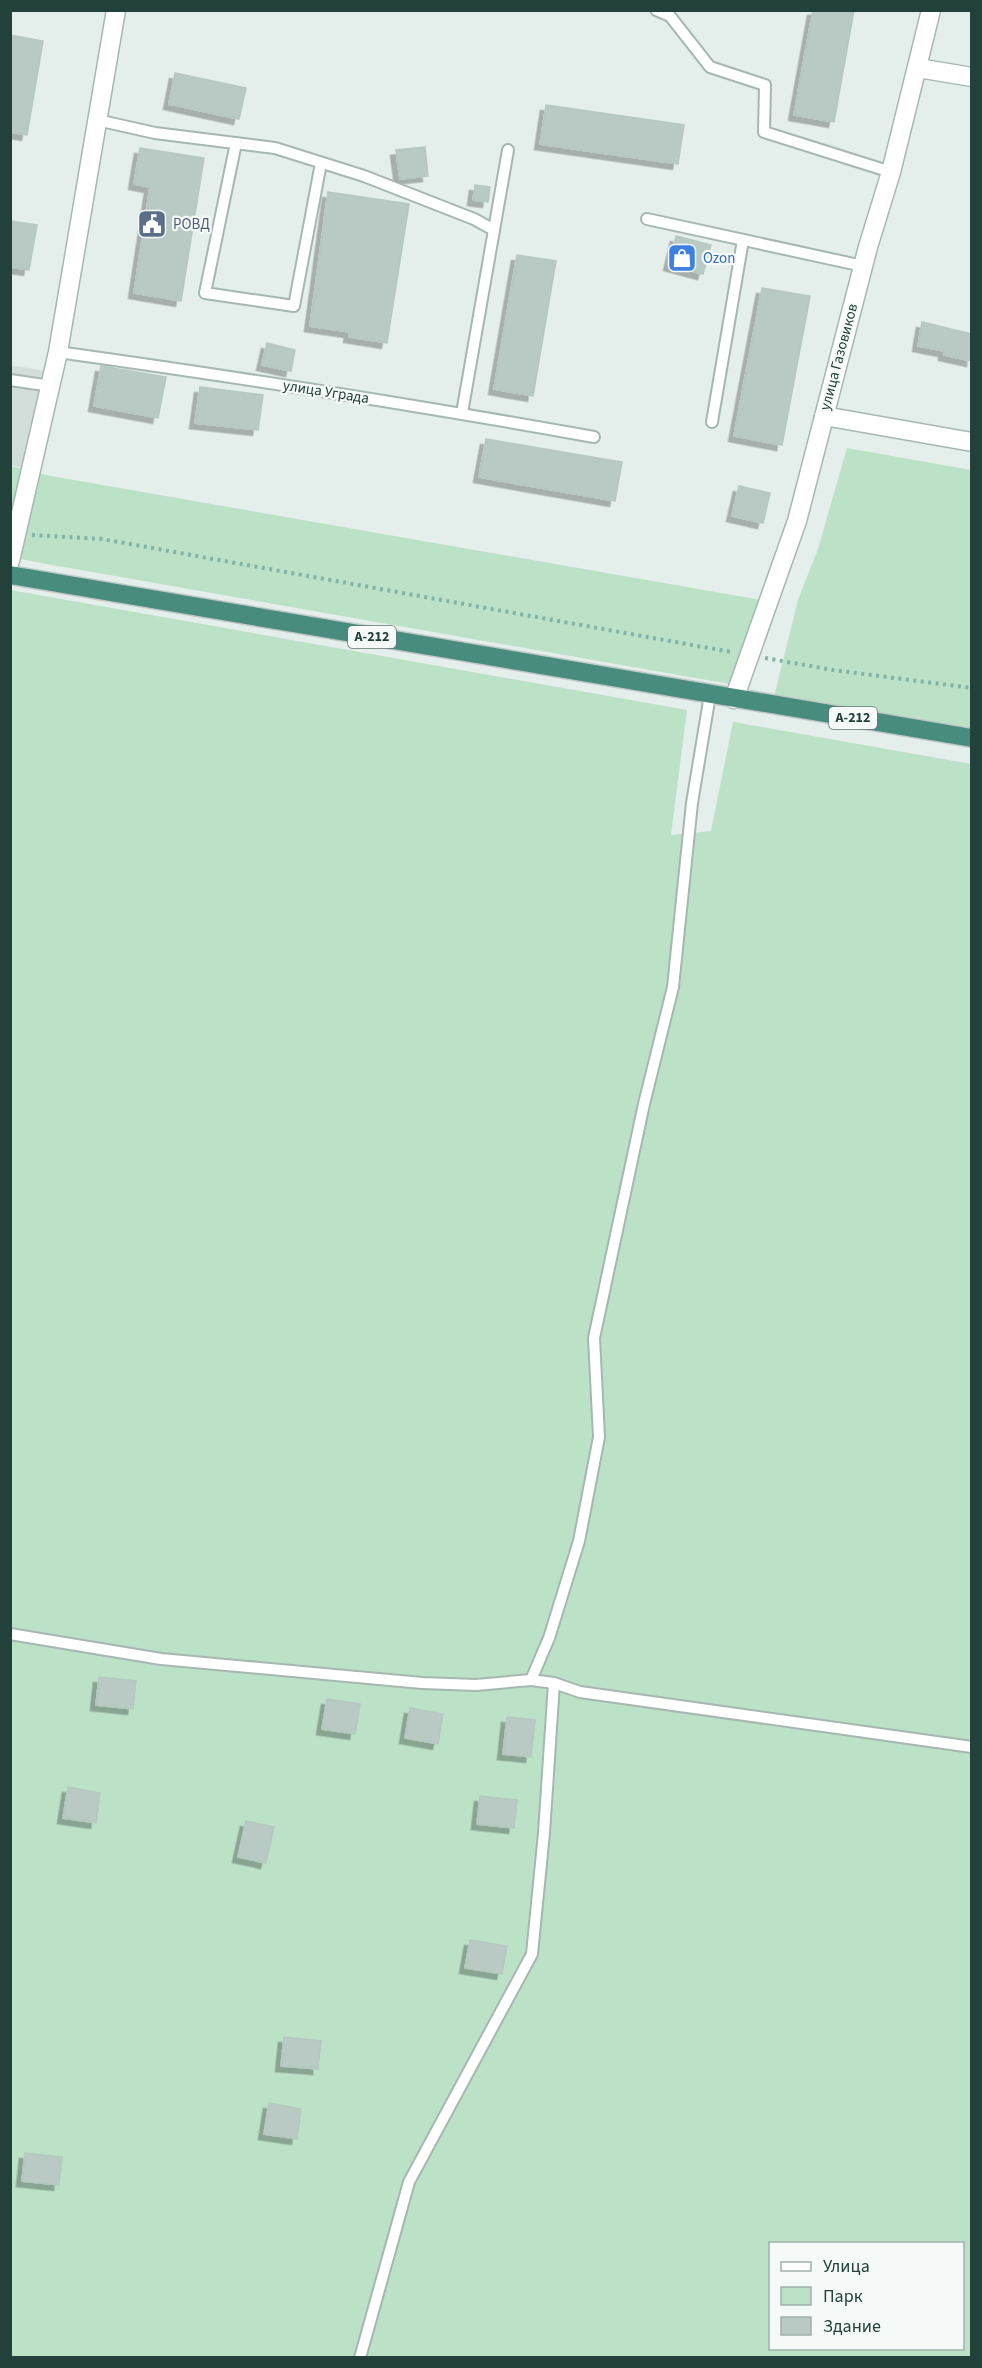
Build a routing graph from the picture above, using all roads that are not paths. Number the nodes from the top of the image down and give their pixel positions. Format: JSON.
{"nodes":[{"id":1,"x":116,"y":10,"type":"edge"},
{"id":2,"x":656,"y":10,"type":"edge"},
{"id":3,"x":931,"y":10,"type":"edge"},
{"id":4,"x":918,"y":68,"type":"junction"},
{"id":5,"x":972,"y":77,"type":"edge"},
{"id":6,"x":97,"y":120,"type":"junction"},
{"id":7,"x":236,"y":143,"type":"junction"},
{"id":8,"x":508,"y":150,"type":"dead end"},
{"id":9,"x":321,"y":163,"type":"junction"},
{"id":10,"x":891,"y":172,"type":"junction"},
{"id":11,"x":647,"y":219,"type":"dead end"},
{"id":12,"x":494,"y":230,"type":"junction"},
{"id":13,"x":743,"y":240,"type":"junction"},
{"id":14,"x":863,"y":266,"type":"junction"},
{"id":15,"x":58,"y":352,"type":"junction"},
{"id":16,"x":10,"y":380,"type":"edge"},
{"id":17,"x":51,"y":386,"type":"junction"},
{"id":18,"x":462,"y":413,"type":"junction"},
{"id":19,"x":824,"y":416,"type":"junction"},
{"id":20,"x":712,"y":422,"type":"dead end"},
{"id":21,"x":594,"y":437,"type":"dead end"},
{"id":22,"x":972,"y":442,"type":"edge"},
{"id":23,"x":10,"y":561,"type":"edge"},
{"id":24,"x":10,"y":575,"type":"edge"},
{"id":25,"x":710,"y":694,"type":"junction"},
{"id":26,"x":734,"y":699,"type":"junction"},
{"id":27,"x":972,"y":738,"type":"edge"},
{"id":28,"x":10,"y":1634,"type":"edge"},
{"id":29,"x":531,"y":1680,"type":"junction"},
{"id":30,"x":554,"y":1683,"type":"junction"},
{"id":31,"x":972,"y":1747,"type":"edge"},
{"id":32,"x":360,"y":2358,"type":"edge"}],
"edges":[{"from":1,"to":6,"type":"street"},
{"from":2,"to":10,"type":"lane"},
{"from":3,"to":4,"type":"street","name":"улица Газовиков"},
{"from":4,"to":5,"type":"street"},
{"from":4,"to":10,"type":"street","name":"улица Газовиков"},
{"from":6,"to":7,"type":"lane"},
{"from":6,"to":15,"type":"street"},
{"from":7,"to":9,"type":"lane"},
{"from":7,"to":9,"type":"lane"},
{"from":8,"to":12,"type":"lane"},
{"from":9,"to":12,"type":"lane"},
{"from":10,"to":14,"type":"street","name":"улица Газовиков"},
{"from":11,"to":13,"type":"lane"},
{"from":12,"to":18,"type":"lane"},
{"from":13,"to":14,"type":"lane"},
{"from":13,"to":20,"type":"lane"},
{"from":14,"to":19,"type":"street","name":"улица Газовиков"},
{"from":15,"to":17,"type":"street"},
{"from":15,"to":18,"type":"lane","name":"улица Уграда"},
{"from":16,"to":17,"type":"lane"},
{"from":17,"to":23,"type":"street"},
{"from":18,"to":21,"type":"lane","name":"улица Уграда"},
{"from":19,"to":22,"type":"street"},
{"from":19,"to":26,"type":"street","name":"улица Газовиков"},
{"from":24,"to":25,"type":"highway","number":"А-212"},
{"from":25,"to":26,"type":"highway","number":"А-212"},
{"from":25,"to":29,"type":"lane"},
{"from":26,"to":27,"type":"highway","number":"А-212"},
{"from":28,"to":29,"type":"lane"},
{"from":29,"to":30,"type":"lane"},
{"from":30,"to":31,"type":"lane"},
{"from":30,"to":32,"type":"lane"}]}
